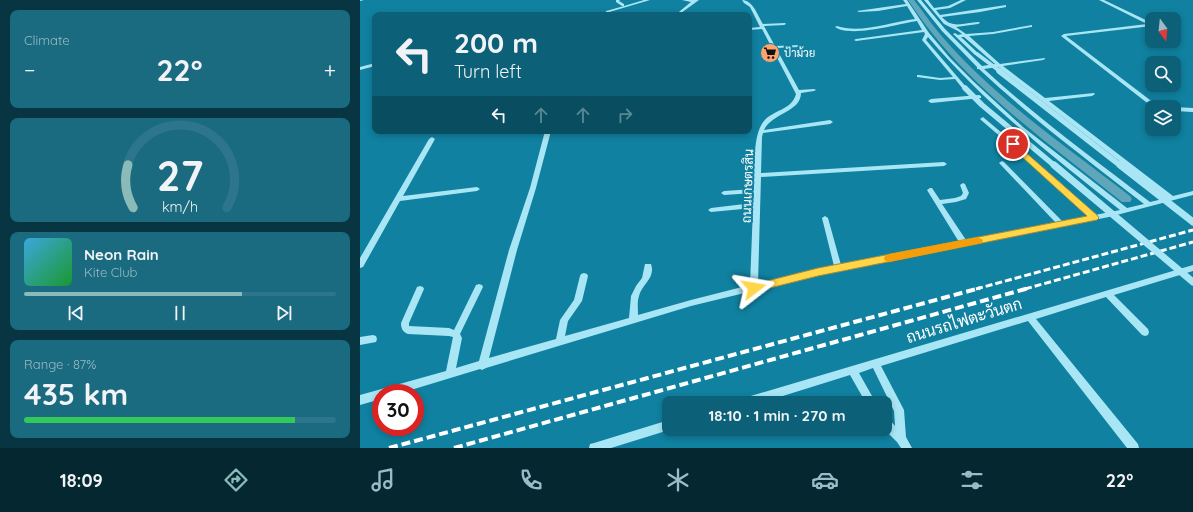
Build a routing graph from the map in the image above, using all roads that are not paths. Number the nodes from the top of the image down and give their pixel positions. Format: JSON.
{"nodes":[{"id":1,"x":618,"y":0,"type":"edge"},
{"id":2,"x":648,"y":0,"type":"edge"},
{"id":3,"x":684,"y":0,"type":"edge"},
{"id":4,"x":744,"y":0,"type":"edge"},
{"id":5,"x":905,"y":0,"type":"edge"},
{"id":6,"x":919,"y":0,"type":"edge"},
{"id":7,"x":926,"y":0,"type":"edge"},
{"id":8,"x":964,"y":0,"type":"edge"},
{"id":9,"x":1101,"y":0,"type":"edge"},
{"id":10,"x":696,"y":1,"type":"edge"},
{"id":11,"x":623,"y":5,"type":"dead end"},
{"id":12,"x":908,"y":5,"type":"junction"},
{"id":13,"x":1005,"y":6,"type":"dead end"},
{"id":14,"x":934,"y":9,"type":"junction"},
{"id":15,"x":859,"y":10,"type":"dead end"},
{"id":16,"x":608,"y":12,"type":"dead end"},
{"id":17,"x":681,"y":12,"type":"dead end"},
{"id":18,"x":942,"y":18,"type":"junction"},
{"id":19,"x":917,"y":20,"type":"junction"},
{"id":20,"x":978,"y":23,"type":"dead end"},
{"id":21,"x":784,"y":24,"type":"dead end"},
{"id":22,"x":762,"y":26,"type":"junction"},
{"id":23,"x":950,"y":26,"type":"junction"},
{"id":24,"x":1031,"y":26,"type":"dead end"},
{"id":25,"x":837,"y":27,"type":"dead end"},
{"id":26,"x":752,"y":28,"type":"edge"},
{"id":27,"x":926,"y":33,"type":"junction"},
{"id":28,"x":965,"y":35,"type":"junction"},
{"id":29,"x":957,"y":36,"type":"junction"},
{"id":30,"x":856,"y":40,"type":"dead end"},
{"id":31,"x":799,"y":46,"type":"dead end"},
{"id":32,"x":774,"y":47,"type":"junction"},
{"id":33,"x":1043,"y":59,"type":"dead end"},
{"id":34,"x":372,"y":65,"type":"edge"},
{"id":35,"x":999,"y":65,"type":"junction"},
{"id":36,"x":979,"y":68,"type":"junction"},
{"id":37,"x":360,"y":69,"type":"edge"},
{"id":38,"x":919,"y":76,"type":"dead end"},
{"id":39,"x":955,"y":78,"type":"junction"},
{"id":40,"x":814,"y":90,"type":"dead end"},
{"id":41,"x":798,"y":92,"type":"junction"},
{"id":42,"x":1092,"y":94,"type":"dead end"},
{"id":43,"x":985,"y":96,"type":"junction"},
{"id":44,"x":975,"y":97,"type":"junction"},
{"id":45,"x":1044,"y":100,"type":"junction"},
{"id":46,"x":1147,"y":100,"type":"edge"},
{"id":47,"x":931,"y":101,"type":"dead end"},
{"id":48,"x":1181,"y":109,"type":"edge"},
{"id":49,"x":1193,"y":110,"type":"edge"},
{"id":50,"x":983,"y":119,"type":"dead end"},
{"id":51,"x":830,"y":122,"type":"dead end"},
{"id":52,"x":761,"y":132,"type":"junction"},
{"id":53,"x":547,"y":134,"type":"edge"},
{"id":54,"x":432,"y":139,"type":"dead end"},
{"id":55,"x":1002,"y":163,"type":"dead end"},
{"id":56,"x":944,"y":164,"type":"dead end"},
{"id":57,"x":758,"y":175,"type":"junction"},
{"id":58,"x":963,"y":185,"type":"dead end"},
{"id":59,"x":477,"y":189,"type":"dead end"},
{"id":60,"x":930,"y":190,"type":"dead end"},
{"id":61,"x":758,"y":191,"type":"junction"},
{"id":62,"x":724,"y":193,"type":"dead end"},
{"id":63,"x":1193,"y":193,"type":"edge"},
{"id":64,"x":398,"y":199,"type":"junction"},
{"id":65,"x":1173,"y":199,"type":"junction"},
{"id":66,"x":938,"y":202,"type":"junction"},
{"id":67,"x":1150,"y":205,"type":"junction"},
{"id":68,"x":757,"y":206,"type":"junction"},
{"id":69,"x":711,"y":210,"type":"dead end"},
{"id":70,"x":1127,"y":211,"type":"junction"},
{"id":71,"x":825,"y":218,"type":"dead end"},
{"id":72,"x":1094,"y":218,"type":"junction"},
{"id":73,"x":1193,"y":222,"type":"edge"},
{"id":74,"x":1062,"y":224,"type":"junction"},
{"id":75,"x":964,"y":243,"type":"junction"},
{"id":76,"x":360,"y":265,"type":"edge"},
{"id":77,"x":648,"y":266,"type":"dead end"},
{"id":78,"x":838,"y":268,"type":"junction"},
{"id":79,"x":1193,"y":268,"type":"edge"},
{"id":80,"x":1173,"y":274,"type":"junction"},
{"id":81,"x":584,"y":276,"type":"dead end"},
{"id":82,"x":1193,"y":282,"type":"edge"},
{"id":83,"x":479,"y":287,"type":"dead end"},
{"id":84,"x":754,"y":288,"type":"junction"},
{"id":85,"x":420,"y":289,"type":"dead end"},
{"id":86,"x":1108,"y":294,"type":"junction"},
{"id":87,"x":1030,"y":317,"type":"junction"},
{"id":88,"x":633,"y":319,"type":"junction"},
{"id":89,"x":1144,"y":332,"type":"dead end"},
{"id":90,"x":456,"y":334,"type":"junction"},
{"id":91,"x":373,"y":339,"type":"dead end"},
{"id":92,"x":360,"y":341,"type":"edge"},
{"id":93,"x":560,"y":342,"type":"junction"},
{"id":94,"x":875,"y":363,"type":"junction"},
{"id":95,"x":482,"y":366,"type":"junction"},
{"id":96,"x":852,"y":370,"type":"junction"},
{"id":97,"x":450,"y":374,"type":"junction"},
{"id":98,"x":416,"y":384,"type":"edge"},
{"id":99,"x":767,"y":396,"type":"edge"},
{"id":100,"x":867,"y":396,"type":"edge"},
{"id":101,"x":372,"y":397,"type":"edge"},
{"id":102,"x":360,"y":400,"type":"edge"},
{"id":103,"x":662,"y":428,"type":"edge"},
{"id":104,"x":892,"y":430,"type":"edge"},
{"id":105,"x":901,"y":438,"type":"junction"},
{"id":106,"x":594,"y":448,"type":"edge"},
{"id":107,"x":907,"y":448,"type":"edge"},
{"id":108,"x":1134,"y":448,"type":"edge"}],
"edges":[{"from":1,"to":11,"type":"street"},
{"from":2,"to":16,"type":"street"},
{"from":3,"to":10,"type":"street"},
{"from":4,"to":22,"type":"street"},
{"from":5,"to":12,"type":"street"},
{"from":6,"to":36,"type":"street"},
{"from":7,"to":14,"type":"street"},
{"from":8,"to":14,"type":"street"},
{"from":9,"to":46,"type":"street"},
{"from":10,"to":17,"type":"street"},
{"from":12,"to":15,"type":"street"},
{"from":12,"to":19,"type":"street"},
{"from":13,"to":18,"type":"street"},
{"from":14,"to":18,"type":"street"},
{"from":18,"to":23,"type":"street"},
{"from":19,"to":25,"type":"street"},
{"from":19,"to":27,"type":"street"},
{"from":20,"to":23,"type":"street"},
{"from":21,"to":22,"type":"street"},
{"from":22,"to":26,"type":"street"},
{"from":22,"to":32,"type":"street"},
{"from":23,"to":28,"type":"street"},
{"from":23,"to":29,"type":"street"},
{"from":24,"to":28,"type":"street"},
{"from":27,"to":30,"type":"street"},
{"from":27,"to":39,"type":"street"},
{"from":27,"to":43,"type":"street"},
{"from":28,"to":29,"type":"street"},
{"from":28,"to":35,"type":"street"},
{"from":29,"to":73,"type":"street","bridge":true},
{"from":31,"to":32,"type":"street"},
{"from":32,"to":41,"type":"street"},
{"from":33,"to":35,"type":"street"},
{"from":34,"to":37,"type":"street"},
{"from":35,"to":36,"type":"street"},
{"from":35,"to":45,"type":"street"},
{"from":36,"to":67,"type":"street"},
{"from":38,"to":39,"type":"street"},
{"from":39,"to":44,"type":"street","bridge":true},
{"from":40,"to":41,"type":"street"},
{"from":41,"to":52,"type":"street","name":"ถนนเกษตรสิน"},
{"from":42,"to":45,"type":"street"},
{"from":43,"to":44,"type":"street"},
{"from":43,"to":70,"type":"street"},
{"from":44,"to":47,"type":"street"},
{"from":44,"to":82,"type":"street","bridge":true},
{"from":45,"to":65,"type":"street"},
{"from":48,"to":49,"type":"street"},
{"from":50,"to":72,"type":"street"},
{"from":51,"to":52,"type":"street"},
{"from":52,"to":57,"type":"street","name":"ถนนเกษตรสิน"},
{"from":53,"to":95,"type":"street"},
{"from":54,"to":64,"type":"street"},
{"from":55,"to":74,"type":"street"},
{"from":56,"to":57,"type":"street"},
{"from":57,"to":61,"type":"street","name":"ถนนเกษตรสิน"},
{"from":58,"to":66,"type":"street"},
{"from":59,"to":64,"type":"street"},
{"from":60,"to":66,"type":"street"},
{"from":61,"to":62,"type":"street"},
{"from":61,"to":68,"type":"street","name":"ถนนเกษตรสิน"},
{"from":63,"to":65,"type":"street"},
{"from":64,"to":76,"type":"street"},
{"from":65,"to":67,"type":"street"},
{"from":66,"to":75,"type":"street"},
{"from":67,"to":70,"type":"street"},
{"from":68,"to":69,"type":"street"},
{"from":68,"to":84,"type":"street","name":"ถนนเกษตรสิน"},
{"from":70,"to":72,"type":"street"},
{"from":71,"to":78,"type":"street"},
{"from":72,"to":74,"type":"street"},
{"from":74,"to":75,"type":"street"},
{"from":75,"to":78,"type":"street"},
{"from":77,"to":88,"type":"street"},
{"from":78,"to":84,"type":"street"},
{"from":79,"to":80,"type":"street","name":"ถนนรถไฟตะวันตก"},
{"from":80,"to":82,"type":"street"},
{"from":80,"to":86,"type":"street","name":"ถนนรถไฟตะวันตก"},
{"from":81,"to":93,"type":"street"},
{"from":83,"to":90,"type":"street"},
{"from":84,"to":88,"type":"street"},
{"from":85,"to":90,"type":"street"},
{"from":86,"to":87,"type":"street","name":"ถนนรถไฟตะวันตก"},
{"from":86,"to":89,"type":"street"},
{"from":87,"to":94,"type":"street","name":"ถนนรถไฟตะวันตก"},
{"from":87,"to":108,"type":"street"},
{"from":88,"to":93,"type":"street"},
{"from":90,"to":97,"type":"street"},
{"from":91,"to":92,"type":"street"},
{"from":93,"to":95,"type":"street"},
{"from":94,"to":96,"type":"street","name":"ถนนรถไฟตะวันตก"},
{"from":94,"to":105,"type":"street"},
{"from":95,"to":97,"type":"street"},
{"from":96,"to":99,"type":"street","name":"ถนนรถไฟตะวันตก"},
{"from":96,"to":100,"type":"street"},
{"from":97,"to":98,"type":"street"},
{"from":101,"to":102,"type":"street"},
{"from":103,"to":106,"type":"street"},
{"from":104,"to":105,"type":"street"},
{"from":105,"to":107,"type":"street"}]}
